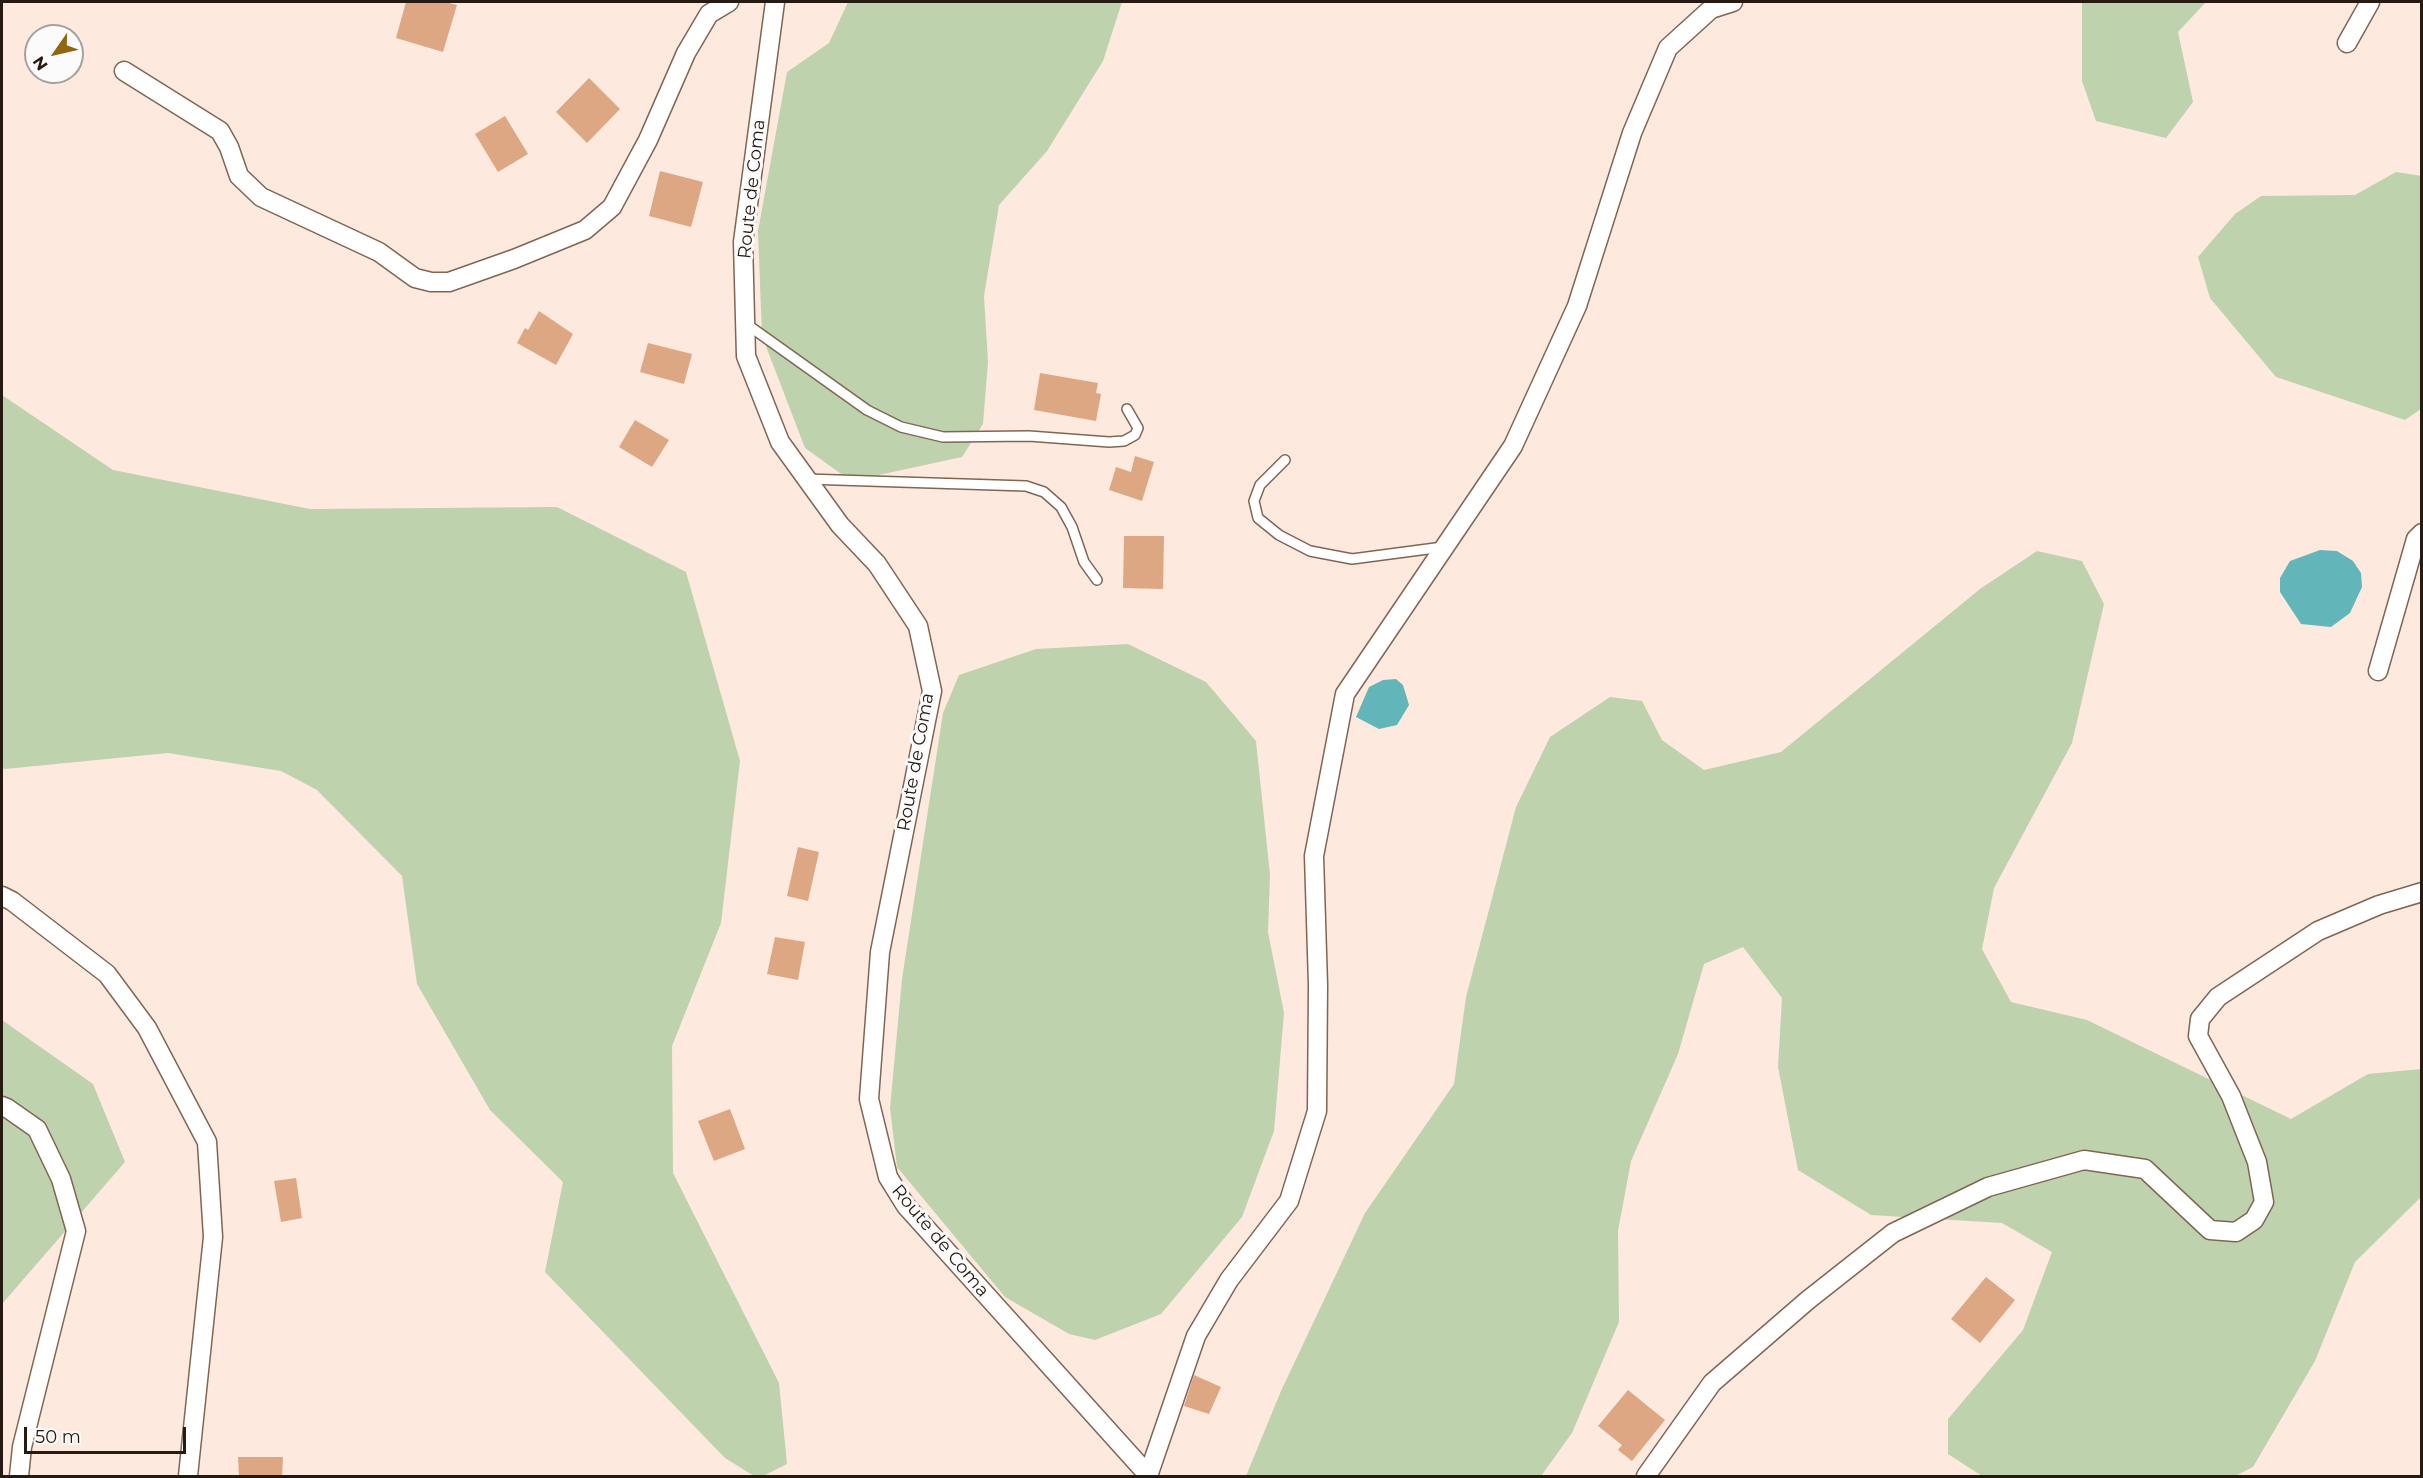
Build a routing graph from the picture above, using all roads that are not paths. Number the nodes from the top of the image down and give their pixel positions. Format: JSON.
{"nodes":[{"id":1,"x":729,"y":2,"type":"edge"},
{"id":2,"x":775,"y":2,"type":"edge"},
{"id":3,"x":1733,"y":2,"type":"edge"},
{"id":4,"x":2370,"y":2,"type":"edge"},
{"id":5,"x":2348,"y":43,"type":"dead end"},
{"id":6,"x":124,"y":71,"type":"dead end"},
{"id":7,"x":745,"y":323,"type":"junction"},
{"id":8,"x":1127,"y":410,"type":"dead end"},
{"id":9,"x":1285,"y":460,"type":"dead end"},
{"id":10,"x":806,"y":479,"type":"junction"},
{"id":11,"x":2421,"y":533,"type":"edge"},
{"id":12,"x":1443,"y":547,"type":"junction"},
{"id":13,"x":1097,"y":580,"type":"dead end"},
{"id":14,"x":2378,"y":671,"type":"dead end"},
{"id":15,"x":2421,"y":892,"type":"edge"},
{"id":16,"x":2,"y":896,"type":"edge"},
{"id":17,"x":2,"y":1106,"type":"edge"},
{"id":18,"x":19,"y":1476,"type":"edge"},
{"id":19,"x":188,"y":1476,"type":"edge"},
{"id":20,"x":1148,"y":1476,"type":"edge"},
{"id":21,"x":1646,"y":1476,"type":"edge"}],
"edges":[{"from":1,"to":6,"type":"street"},
{"from":2,"to":7,"type":"street","name":"Route de Coma"},
{"from":3,"to":12,"type":"street"},
{"from":4,"to":5,"type":"street"},
{"from":7,"to":8,"type":"lane"},
{"from":7,"to":10,"type":"street","name":"Route de Coma"},
{"from":9,"to":12,"type":"lane"},
{"from":10,"to":13,"type":"lane"},
{"from":10,"to":20,"type":"street","name":"Route de Coma"},
{"from":11,"to":14,"type":"street"},
{"from":12,"to":20,"type":"street"},
{"from":15,"to":21,"type":"street"},
{"from":16,"to":19,"type":"street"},
{"from":17,"to":18,"type":"street"}]}
